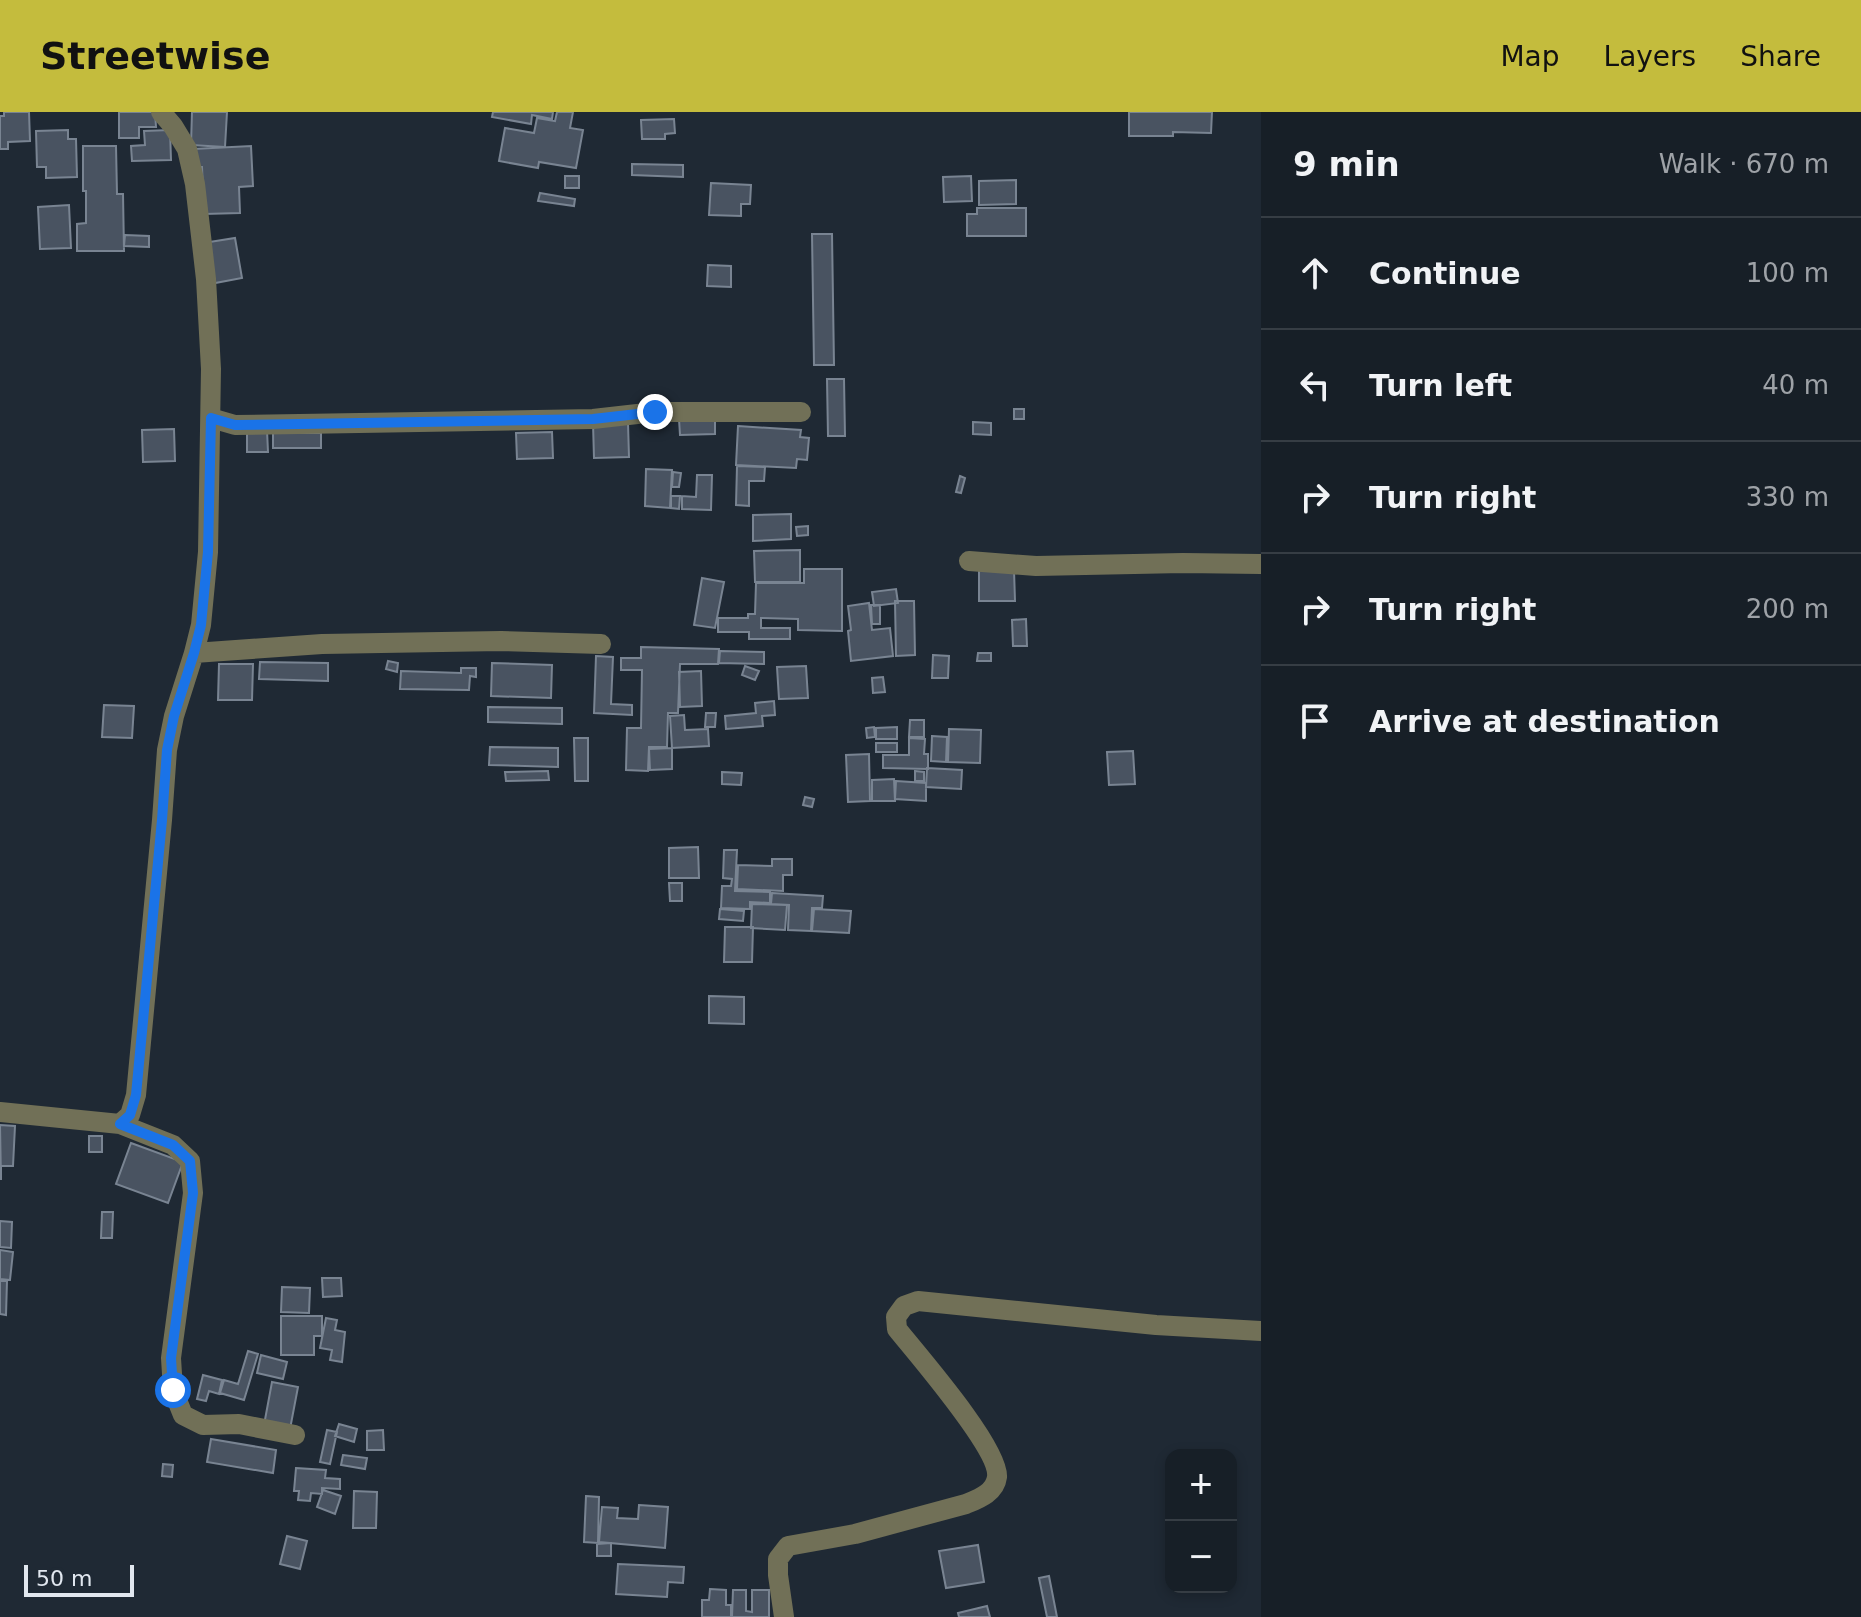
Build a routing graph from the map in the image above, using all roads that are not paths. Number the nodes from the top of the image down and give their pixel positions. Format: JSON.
{"nodes":[{"id":1,"x":161,"y":112,"type":"edge"},
{"id":2,"x":801,"y":412,"type":"dead end"},
{"id":3,"x":211,"y":418,"type":"junction"},
{"id":4,"x":969,"y":561,"type":"dead end"},
{"id":5,"x":1261,"y":564,"type":"edge"},
{"id":6,"x":601,"y":644,"type":"dead end"},
{"id":7,"x":194,"y":653,"type":"junction"},
{"id":8,"x":0,"y":1112,"type":"edge"},
{"id":9,"x":120,"y":1124,"type":"junction"},
{"id":10,"x":1261,"y":1331,"type":"edge"},
{"id":11,"x":295,"y":1435,"type":"dead end"},
{"id":12,"x":784,"y":1617,"type":"edge"}],
"edges":[{"from":1,"to":3,"type":"street"},
{"from":2,"to":3,"type":"street"},
{"from":3,"to":7,"type":"street"},
{"from":4,"to":5,"type":"street"},
{"from":6,"to":7,"type":"street"},
{"from":7,"to":9,"type":"street"},
{"from":8,"to":9,"type":"street"},
{"from":9,"to":11,"type":"street"},
{"from":10,"to":12,"type":"street"}]}
